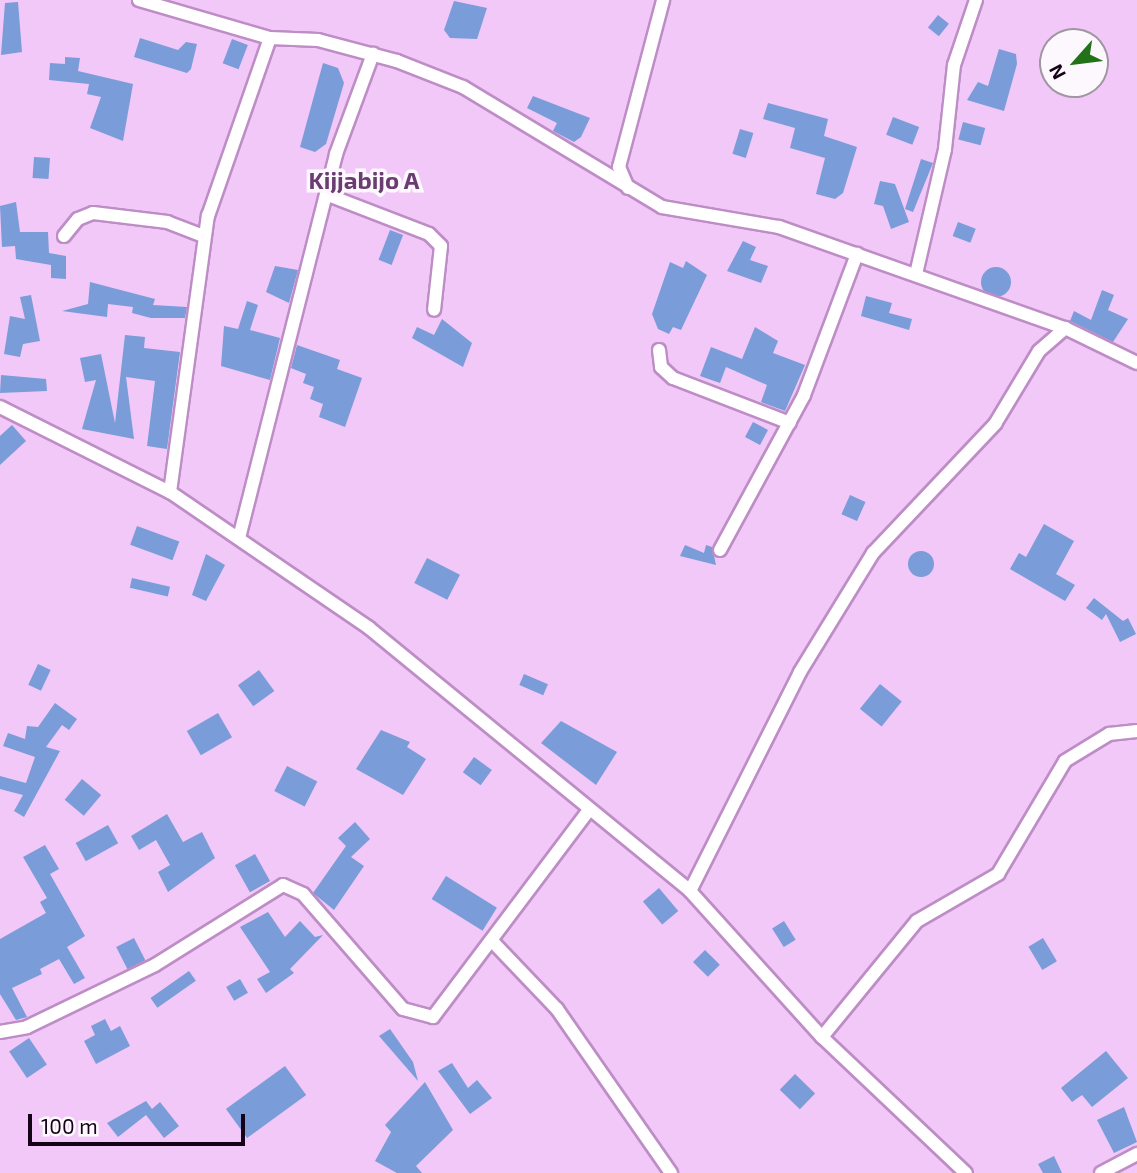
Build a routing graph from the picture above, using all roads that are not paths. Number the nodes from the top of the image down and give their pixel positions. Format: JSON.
{"nodes":[{"id":1,"x":139,"y":0,"type":"edge"},
{"id":2,"x":663,"y":0,"type":"edge"},
{"id":3,"x":964,"y":0,"type":"edge"},
{"id":4,"x":976,"y":0,"type":"edge"},
{"id":5,"x":963,"y":25,"type":"junction"},
{"id":6,"x":270,"y":38,"type":"junction"},
{"id":7,"x":373,"y":54,"type":"junction"},
{"id":8,"x":328,"y":195,"type":"junction"},
{"id":9,"x":662,"y":207,"type":"junction"},
{"id":10,"x":64,"y":236,"type":"dead end"},
{"id":11,"x":204,"y":236,"type":"junction"},
{"id":12,"x":857,"y":254,"type":"junction"},
{"id":13,"x":916,"y":274,"type":"junction"},
{"id":14,"x":434,"y":310,"type":"dead end"},
{"id":15,"x":1065,"y":328,"type":"junction"},
{"id":16,"x":659,"y":350,"type":"dead end"},
{"id":17,"x":1137,"y":363,"type":"edge"},
{"id":18,"x":0,"y":407,"type":"edge"},
{"id":19,"x":790,"y":423,"type":"junction"},
{"id":20,"x":170,"y":492,"type":"junction"},
{"id":21,"x":239,"y":538,"type":"junction"},
{"id":22,"x":720,"y":550,"type":"dead end"},
{"id":23,"x":1137,"y":732,"type":"edge"},
{"id":24,"x":588,"y":811,"type":"junction"},
{"id":25,"x":690,"y":891,"type":"junction"},
{"id":26,"x":492,"y":941,"type":"junction"},
{"id":27,"x":0,"y":1032,"type":"edge"},
{"id":28,"x":822,"y":1037,"type":"junction"},
{"id":29,"x":1137,"y":1154,"type":"edge"},
{"id":30,"x":671,"y":1173,"type":"edge"},
{"id":31,"x":966,"y":1173,"type":"edge"},
{"id":32,"x":1101,"y":1173,"type":"edge"}],
"edges":[{"from":1,"to":6,"type":"street"},
{"from":2,"to":9,"type":"street"},
{"from":3,"to":5,"type":"street"},
{"from":4,"to":5,"type":"street"},
{"from":5,"to":13,"type":"street"},
{"from":6,"to":7,"type":"street"},
{"from":6,"to":11,"type":"street"},
{"from":7,"to":8,"type":"street"},
{"from":7,"to":9,"type":"street"},
{"from":8,"to":14,"type":"street"},
{"from":8,"to":21,"type":"street"},
{"from":9,"to":12,"type":"street"},
{"from":10,"to":11,"type":"street"},
{"from":11,"to":20,"type":"street"},
{"from":12,"to":13,"type":"street"},
{"from":12,"to":19,"type":"street"},
{"from":13,"to":15,"type":"street"},
{"from":15,"to":17,"type":"street"},
{"from":15,"to":25,"type":"street"},
{"from":16,"to":19,"type":"street"},
{"from":18,"to":20,"type":"street"},
{"from":19,"to":22,"type":"street"},
{"from":20,"to":21,"type":"street"},
{"from":21,"to":24,"type":"street"},
{"from":23,"to":28,"type":"street"},
{"from":24,"to":25,"type":"street"},
{"from":24,"to":26,"type":"street"},
{"from":25,"to":28,"type":"street"},
{"from":26,"to":27,"type":"street"},
{"from":26,"to":30,"type":"street"},
{"from":28,"to":31,"type":"street"},
{"from":29,"to":32,"type":"street"}]}
